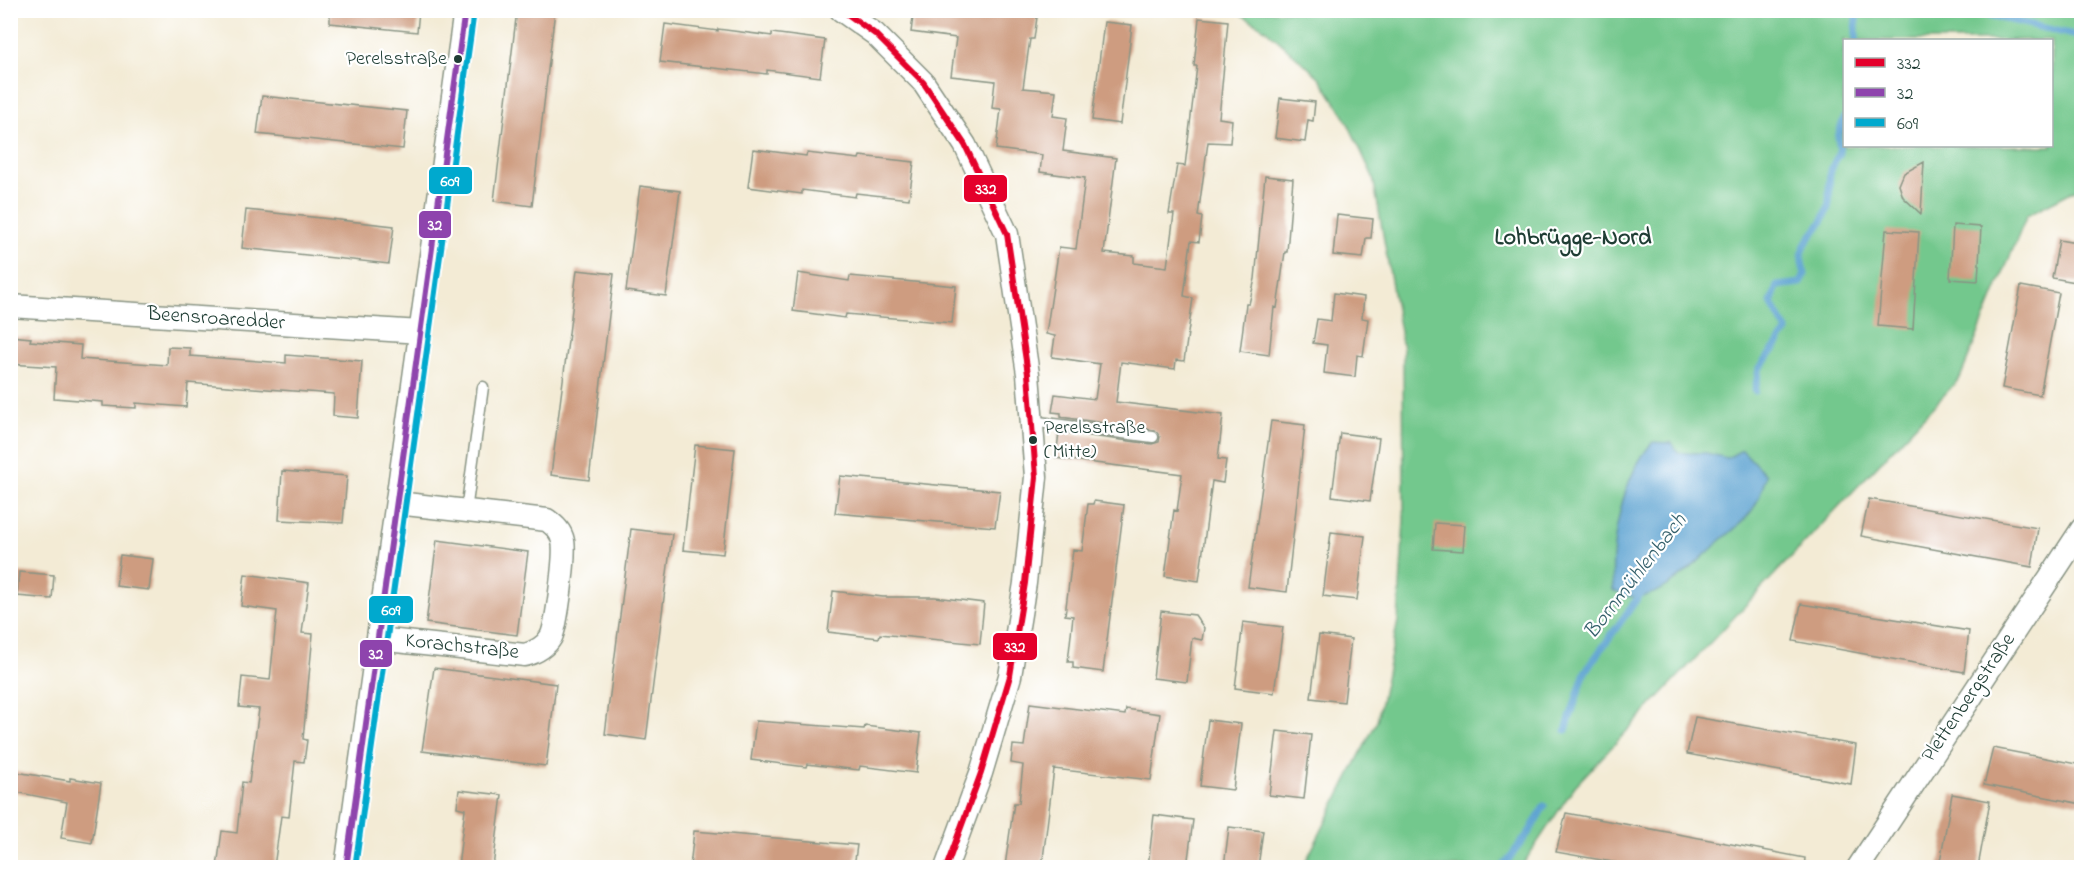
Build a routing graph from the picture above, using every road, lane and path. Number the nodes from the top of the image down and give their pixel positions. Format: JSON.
{"nodes":[{"id":1,"x":465,"y":10,"type":"edge"},
{"id":2,"x":841,"y":10,"type":"edge"},
{"id":3,"x":10,"y":306,"type":"edge"},
{"id":4,"x":421,"y":332,"type":"junction"},
{"id":5,"x":483,"y":387,"type":"dead end"},
{"id":6,"x":1032,"y":421,"type":"junction"},
{"id":7,"x":1153,"y":437,"type":"dead end"},
{"id":8,"x":397,"y":503,"type":"junction"},
{"id":9,"x":466,"y":511,"type":"junction"},
{"id":10,"x":2082,"y":529,"type":"edge"},
{"id":11,"x":378,"y":639,"type":"junction"},
{"id":12,"x":346,"y":867,"type":"edge"},
{"id":13,"x":946,"y":867,"type":"edge"},
{"id":14,"x":1858,"y":867,"type":"edge"}],
"edges":[{"from":1,"to":4,"type":"street","name":"Korachstraße"},
{"from":2,"to":6,"type":"street"},
{"from":3,"to":4,"type":"street","name":"Beensroaredder"},
{"from":4,"to":8,"type":"street","name":"Korachstraße"},
{"from":5,"to":9,"type":"lane"},
{"from":6,"to":7,"type":"lane"},
{"from":6,"to":13,"type":"street"},
{"from":8,"to":9,"type":"street","name":"Korachstraße"},
{"from":8,"to":11,"type":"street","name":"Korachstraße"},
{"from":9,"to":11,"type":"street","name":"Korachstraße"},
{"from":10,"to":14,"type":"street","name":"Plettenbergstraße"},
{"from":11,"to":12,"type":"street","name":"Korachstraße"}]}
